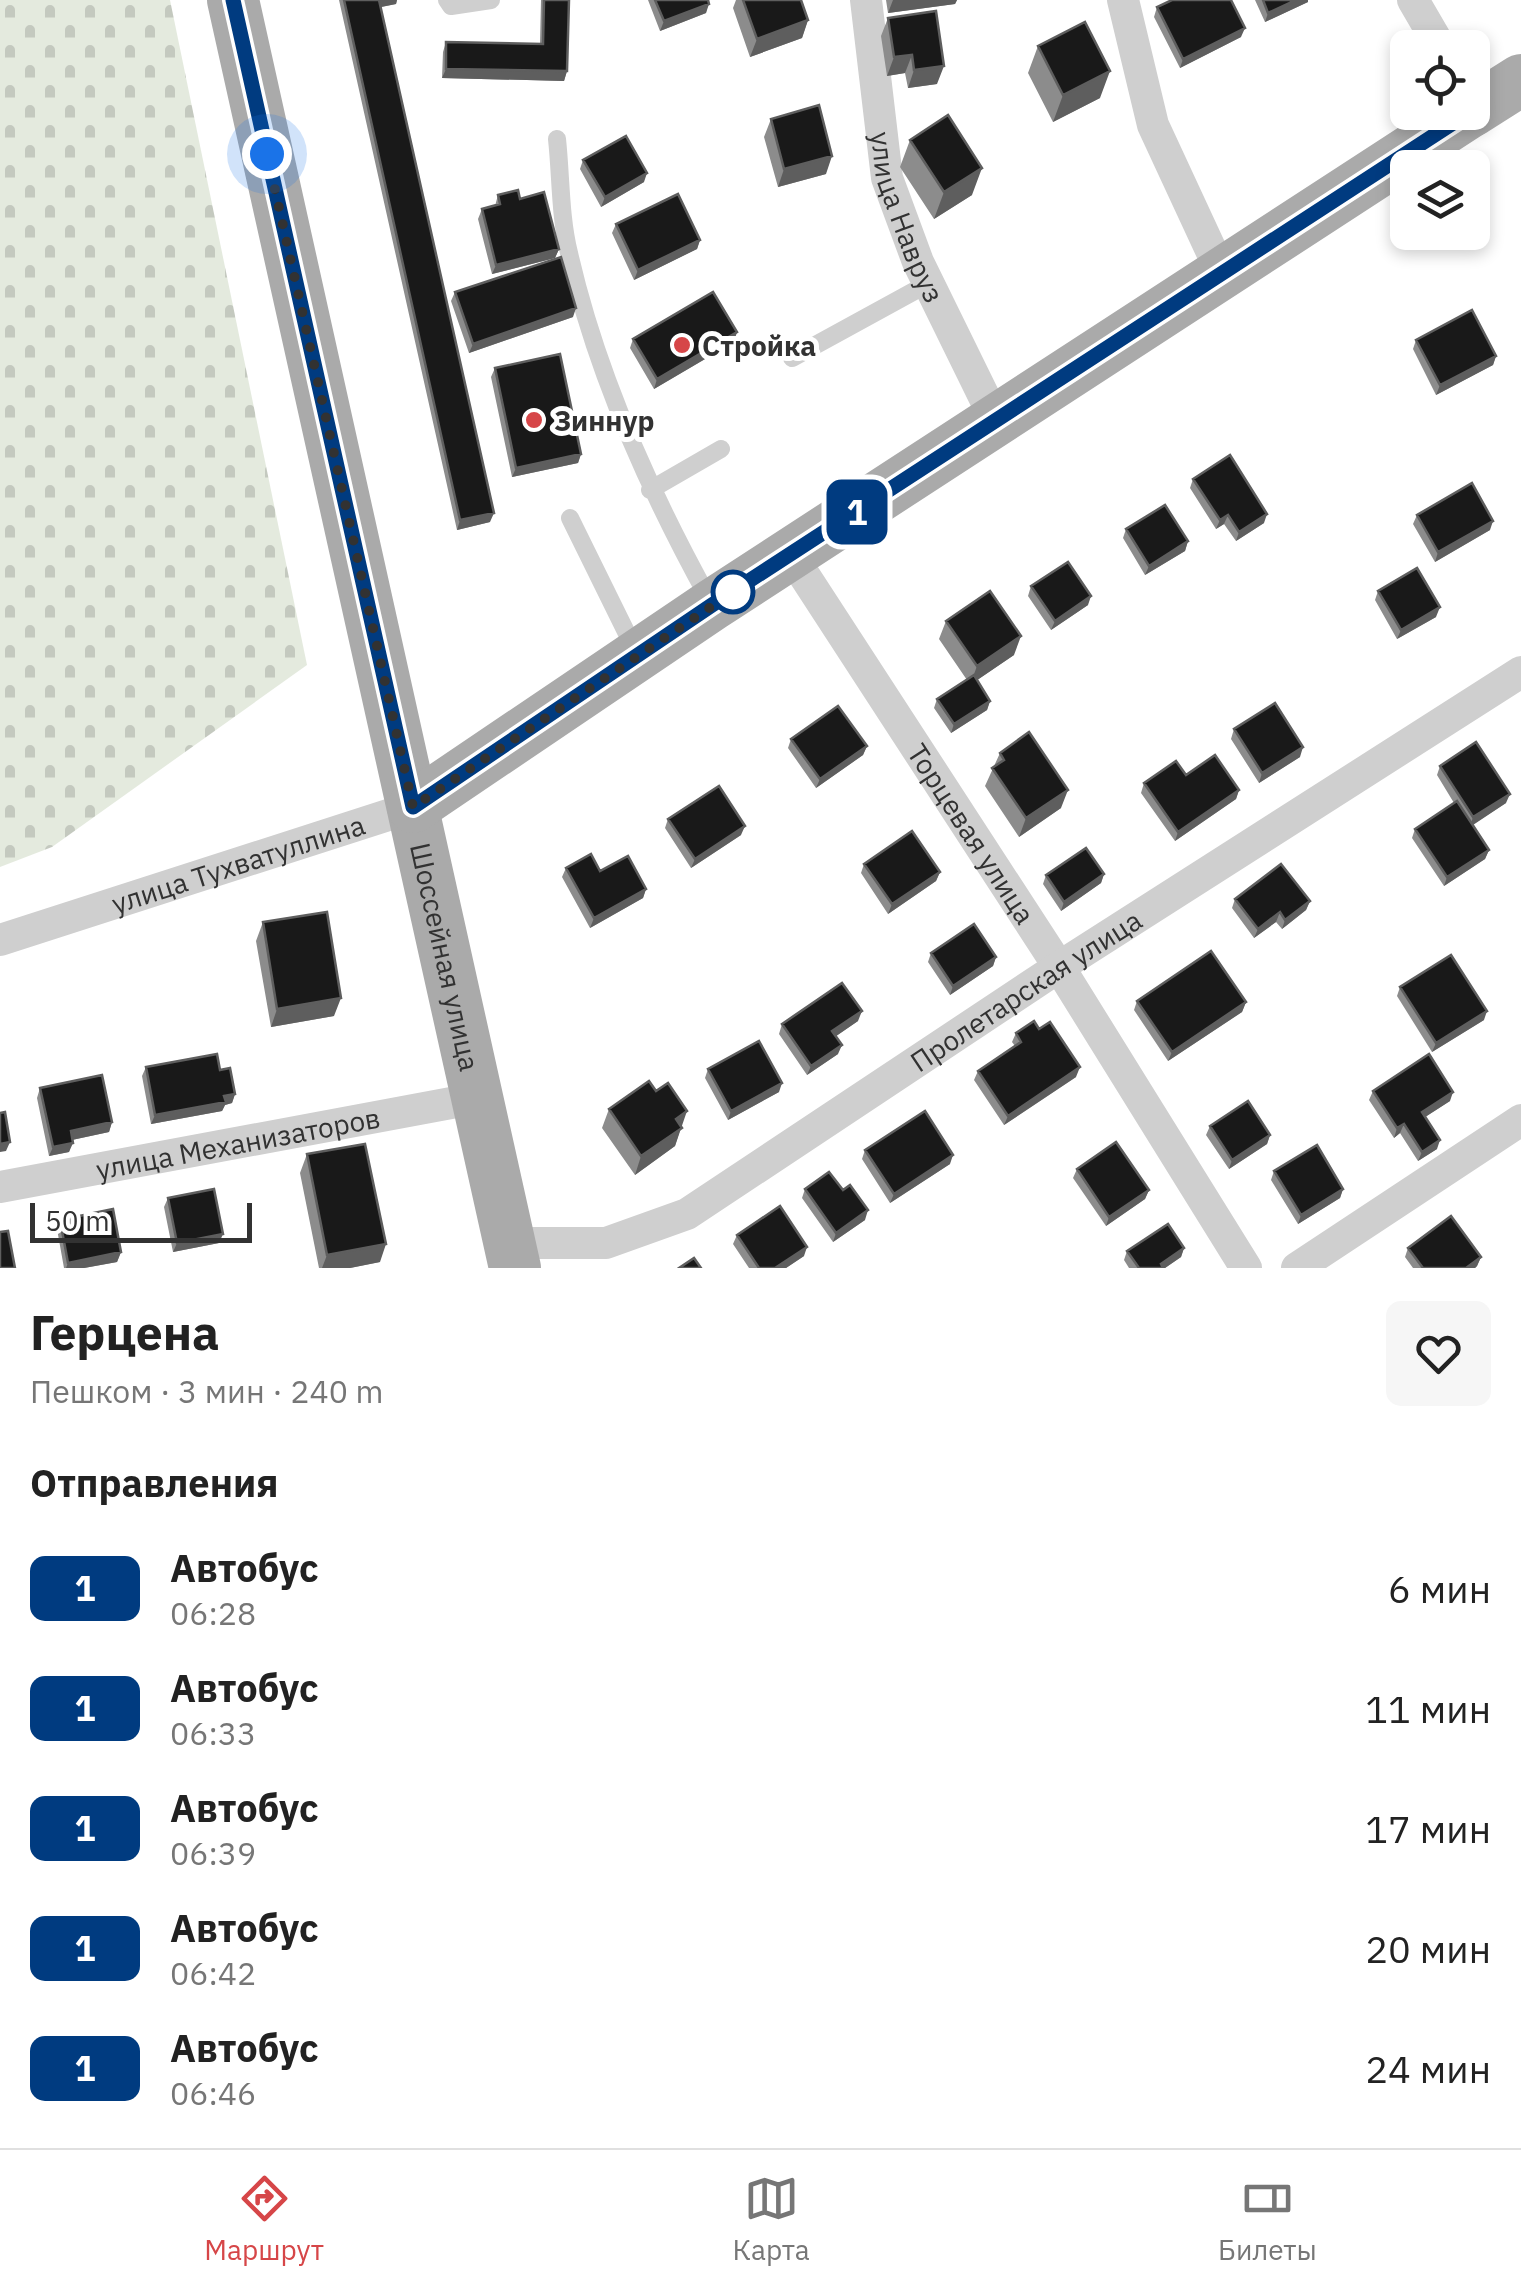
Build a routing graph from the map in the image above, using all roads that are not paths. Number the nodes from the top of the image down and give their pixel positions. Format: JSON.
{"nodes":[{"id":1,"x":232,"y":0,"type":"edge"},
{"id":2,"x":447,"y":0,"type":"edge"},
{"id":3,"x":492,"y":0,"type":"edge"},
{"id":4,"x":866,"y":0,"type":"edge"},
{"id":5,"x":1123,"y":0,"type":"edge"},
{"id":6,"x":1413,"y":0,"type":"edge"},
{"id":7,"x":1430,"y":30,"type":"edge"},
{"id":8,"x":1521,"y":80,"type":"edge"},
{"id":9,"x":1490,"y":98,"type":"edge"},
{"id":10,"x":1440,"y":130,"type":"edge"},
{"id":11,"x":557,"y":139,"type":"dead end"},
{"id":12,"x":1223,"y":276,"type":"junction"},
{"id":13,"x":929,"y":283,"type":"junction"},
{"id":14,"x":792,"y":358,"type":"dead end"},
{"id":15,"x":996,"y":421,"type":"junction"},
{"id":16,"x":721,"y":449,"type":"dead end"},
{"id":17,"x":650,"y":490,"type":"junction"},
{"id":18,"x":570,"y":518,"type":"dead end"},
{"id":19,"x":791,"y":555,"type":"junction"},
{"id":20,"x":712,"y":605,"type":"junction"},
{"id":21,"x":638,"y":656,"type":"junction"},
{"id":22,"x":1521,"y":672,"type":"edge"},
{"id":23,"x":413,"y":807,"type":"junction"},
{"id":24,"x":0,"y":940,"type":"edge"},
{"id":25,"x":1059,"y":967,"type":"junction"},
{"id":26,"x":478,"y":1098,"type":"junction"},
{"id":27,"x":1521,"y":1120,"type":"edge"},
{"id":28,"x":0,"y":1187,"type":"edge"},
{"id":29,"x":513,"y":1256,"type":"edge"},
{"id":30,"x":1246,"y":1268,"type":"edge"},
{"id":31,"x":1297,"y":1268,"type":"edge"}],
"edges":[{"from":1,"to":23,"type":"main road","name":"Шоссейная улица"},
{"from":2,"to":3,"type":"lane"},
{"from":4,"to":13,"type":"street","name":"улица Навруз"},
{"from":5,"to":12,"type":"street"},
{"from":6,"to":7,"type":"street"},
{"from":8,"to":9,"type":"main road","name":"улица Тухватуллина"},
{"from":10,"to":12,"type":"main road","name":"улица Тухватуллина"},
{"from":11,"to":17,"type":"lane"},
{"from":12,"to":15,"type":"main road","name":"улица Тухватуллина"},
{"from":13,"to":14,"type":"lane"},
{"from":13,"to":15,"type":"street","name":"улица Навруз"},
{"from":15,"to":19,"type":"main road","name":"улица Тухватуллина"},
{"from":16,"to":17,"type":"lane"},
{"from":17,"to":20,"type":"lane"},
{"from":18,"to":21,"type":"lane"},
{"from":19,"to":20,"type":"main road","name":"улица Тухватуллина"},
{"from":19,"to":25,"type":"street","name":"Торцевая улица"},
{"from":20,"to":21,"type":"main road","name":"улица Тухватуллина"},
{"from":21,"to":23,"type":"main road","name":"улица Тухватуллина"},
{"from":22,"to":25,"type":"street","name":"Пролетарская улица"},
{"from":23,"to":24,"type":"street","name":"улица Тухватуллина"},
{"from":23,"to":26,"type":"main road","name":"Шоссейная улица"},
{"from":25,"to":29,"type":"street","name":"Пролетарская улица"},
{"from":25,"to":30,"type":"street","name":"Торцевая улица"},
{"from":26,"to":28,"type":"street","name":"улица Механизаторов"},
{"from":26,"to":29,"type":"main road","name":"Шоссейная улица"},
{"from":27,"to":31,"type":"street"}]}
